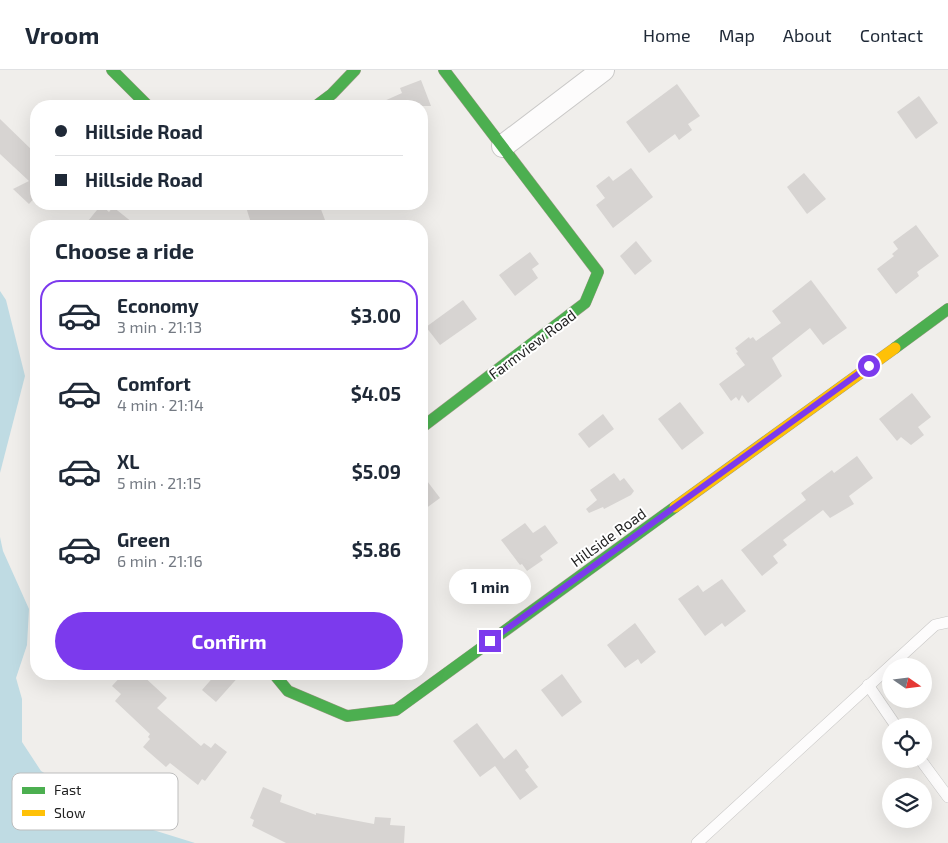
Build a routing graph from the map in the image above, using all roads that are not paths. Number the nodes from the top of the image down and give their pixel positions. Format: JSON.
{"nodes":[{"id":1,"x":112,"y":70,"type":"edge"},
{"id":2,"x":355,"y":70,"type":"edge"},
{"id":3,"x":444,"y":70,"type":"edge"},
{"id":4,"x":603,"y":70,"type":"edge"},
{"id":5,"x":142,"y":100,"type":"edge"},
{"id":6,"x":324,"y":100,"type":"edge"},
{"id":7,"x":503,"y":146,"type":"junction"},
{"id":8,"x":948,"y":309,"type":"edge"},
{"id":9,"x":428,"y":423,"type":"edge"},
{"id":10,"x":948,"y":622,"type":"edge"},
{"id":11,"x":279,"y":680,"type":"edge"},
{"id":12,"x":868,"y":685,"type":"junction"},
{"id":13,"x":891,"y":718,"type":"edge"},
{"id":14,"x":927,"y":768,"type":"edge"},
{"id":15,"x":948,"y":797,"type":"edge"},
{"id":16,"x":697,"y":843,"type":"edge"}],
"edges":[{"from":1,"to":5,"type":"street"},
{"from":2,"to":6,"type":"street"},
{"from":3,"to":7,"type":"street","name":"Farmview Road"},
{"from":4,"to":7,"type":"street"},
{"from":7,"to":9,"type":"street","name":"Farmview Road"},
{"from":8,"to":11,"type":"street","name":"Hillside Road"},
{"from":10,"to":12,"type":"lane"},
{"from":12,"to":13,"type":"lane"},
{"from":12,"to":16,"type":"lane"},
{"from":14,"to":15,"type":"lane"}]}
